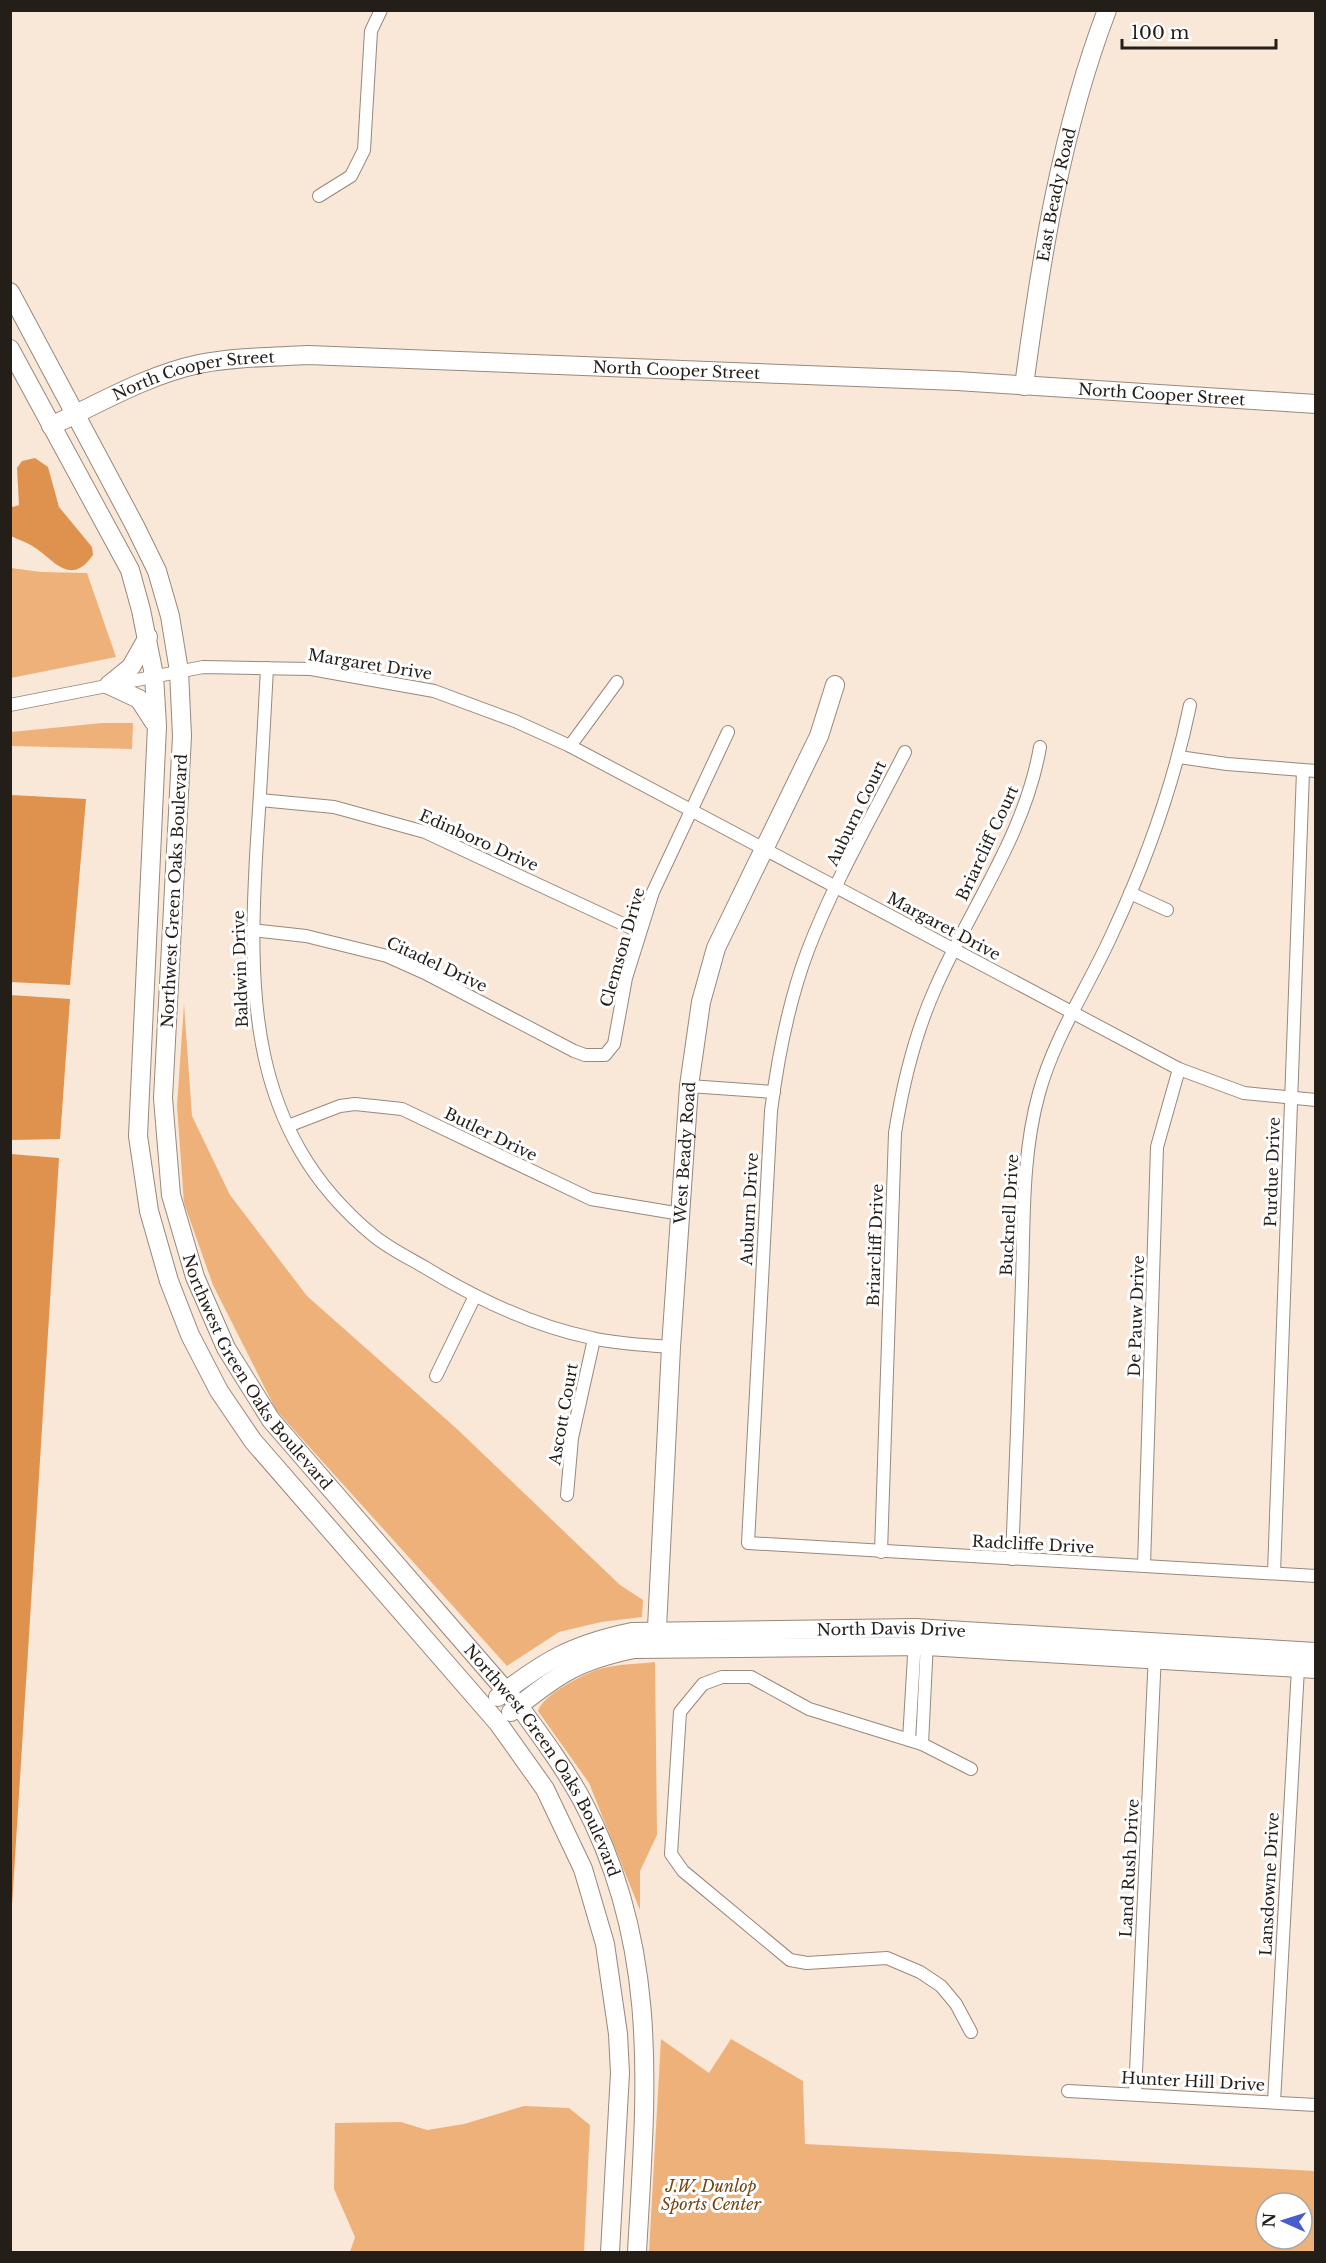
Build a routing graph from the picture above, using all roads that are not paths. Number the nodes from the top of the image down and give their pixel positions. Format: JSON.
{"nodes":[{"id":1,"x":381,"y":10,"type":"edge"},
{"id":2,"x":1107,"y":10,"type":"edge"},
{"id":3,"x":319,"y":196,"type":"dead end"},
{"id":4,"x":10,"y":292,"type":"edge"},
{"id":5,"x":10,"y":348,"type":"edge"},
{"id":6,"x":1024,"y":386,"type":"junction"},
{"id":7,"x":1316,"y":404,"type":"edge"},
{"id":8,"x":75,"y":415,"type":"junction"},
{"id":9,"x":51,"y":426,"type":"junction"},
{"id":10,"x":148,"y":637,"type":"junction"},
{"id":11,"x":267,"y":668,"type":"junction"},
{"id":12,"x":178,"y":671,"type":"junction"},
{"id":13,"x":154,"y":675,"type":"junction"},
{"id":14,"x":617,"y":682,"type":"dead end"},
{"id":15,"x":109,"y":685,"type":"junction"},
{"id":16,"x":835,"y":685,"type":"dead end"},
{"id":17,"x":10,"y":705,"type":"edge"},
{"id":18,"x":1190,"y":705,"type":"dead end"},
{"id":19,"x":157,"y":726,"type":"junction"},
{"id":20,"x":728,"y":732,"type":"dead end"},
{"id":21,"x":570,"y":746,"type":"junction"},
{"id":22,"x":1040,"y":747,"type":"dead end"},
{"id":23,"x":905,"y":752,"type":"dead end"},
{"id":24,"x":1179,"y":757,"type":"junction"},
{"id":25,"x":1309,"y":771,"type":"edge"},
{"id":26,"x":260,"y":800,"type":"junction"},
{"id":27,"x":692,"y":811,"type":"junction"},
{"id":28,"x":764,"y":849,"type":"junction"},
{"id":29,"x":837,"y":888,"type":"junction"},
{"id":30,"x":1130,"y":893,"type":"junction"},
{"id":31,"x":1167,"y":910,"type":"dead end"},
{"id":32,"x":252,"y":930,"type":"junction"},
{"id":33,"x":640,"y":932,"type":"junction"},
{"id":34,"x":955,"y":950,"type":"junction"},
{"id":35,"x":1073,"y":1012,"type":"junction"},
{"id":36,"x":599,"y":1055,"type":"joint"},
{"id":37,"x":1179,"y":1070,"type":"junction"},
{"id":38,"x":689,"y":1086,"type":"junction"},
{"id":39,"x":774,"y":1092,"type":"junction"},
{"id":40,"x":1291,"y":1098,"type":"junction"},
{"id":41,"x":1316,"y":1100,"type":"edge"},
{"id":42,"x":288,"y":1126,"type":"junction"},
{"id":43,"x":681,"y":1214,"type":"junction"},
{"id":44,"x":475,"y":1296,"type":"junction"},
{"id":45,"x":594,"y":1339,"type":"junction"},
{"id":46,"x":671,"y":1347,"type":"junction"},
{"id":47,"x":436,"y":1376,"type":"dead end"},
{"id":48,"x":567,"y":1495,"type":"dead end"},
{"id":49,"x":748,"y":1543,"type":"joint"},
{"id":50,"x":881,"y":1552,"type":"junction"},
{"id":51,"x":1012,"y":1559,"type":"junction"},
{"id":52,"x":1144,"y":1566,"type":"junction"},
{"id":53,"x":1274,"y":1574,"type":"junction"},
{"id":54,"x":1316,"y":1576,"type":"edge"},
{"id":55,"x":921,"y":1637,"type":"junction"},
{"id":56,"x":657,"y":1641,"type":"junction"},
{"id":57,"x":1155,"y":1651,"type":"junction"},
{"id":58,"x":1316,"y":1652,"type":"edge"},
{"id":59,"x":1307,"y":1669,"type":"edge"},
{"id":60,"x":506,"y":1691,"type":"junction"},
{"id":61,"x":519,"y":1706,"type":"junction"},
{"id":62,"x":485,"y":1707,"type":"junction"},
{"id":63,"x":498,"y":1723,"type":"junction"},
{"id":64,"x":915,"y":1742,"type":"junction"},
{"id":65,"x":971,"y":1769,"type":"dead end"},
{"id":66,"x":971,"y":2032,"type":"dead end"},
{"id":67,"x":1068,"y":2091,"type":"dead end"},
{"id":68,"x":1135,"y":2094,"type":"junction"},
{"id":69,"x":1274,"y":2102,"type":"junction"},
{"id":70,"x":1316,"y":2105,"type":"edge"},
{"id":71,"x":614,"y":2170,"type":"junction"},
{"id":72,"x":641,"y":2172,"type":"junction"},
{"id":73,"x":609,"y":2253,"type":"edge"},
{"id":74,"x":637,"y":2253,"type":"edge"}],
"edges":[{"from":1,"to":3,"type":"street"},
{"from":2,"to":6,"type":"main road","name":"East Beady Road"},
{"from":4,"to":8,"type":"main road","name":"Northwest Green Oaks Boulevard"},
{"from":5,"to":9,"type":"main road","name":"Northwest Green Oaks Boulevard"},
{"from":6,"to":7,"type":"main road","name":"North Cooper Street"},
{"from":6,"to":8,"type":"main road","name":"North Cooper Street"},
{"from":8,"to":9,"type":"main road","name":"North Cooper Street"},
{"from":8,"to":12,"type":"main road","name":"Northwest Green Oaks Boulevard"},
{"from":9,"to":10,"type":"main road","name":"Northwest Green Oaks Boulevard"},
{"from":10,"to":13,"type":"main road","name":"Northwest Green Oaks Boulevard"},
{"from":10,"to":15,"type":"main road"},
{"from":11,"to":12,"type":"street","name":"Margaret Drive"},
{"from":11,"to":21,"type":"street","name":"Margaret Drive"},
{"from":11,"to":26,"type":"street","name":"Baldwin Drive"},
{"from":12,"to":13,"type":"street","name":"Margaret Drive"},
{"from":12,"to":60,"type":"main road","name":"Northwest Green Oaks Boulevard"},
{"from":13,"to":15,"type":"street","name":"Margaret Drive"},
{"from":13,"to":19,"type":"main road","name":"Northwest Green Oaks Boulevard"},
{"from":14,"to":21,"type":"street"},
{"from":15,"to":17,"type":"street","name":"Margaret Drive"},
{"from":15,"to":19,"type":"main road"},
{"from":16,"to":28,"type":"main road","name":"West Beady Road"},
{"from":18,"to":24,"type":"street","name":"Bucknell Drive"},
{"from":19,"to":62,"type":"main road","name":"Northwest Green Oaks Boulevard"},
{"from":20,"to":27,"type":"street","name":"Clemson Drive"},
{"from":21,"to":27,"type":"street","name":"Margaret Drive"},
{"from":22,"to":34,"type":"street","name":"Briarcliff Court"},
{"from":23,"to":29,"type":"street","name":"Auburn Court"},
{"from":24,"to":25,"type":"street"},
{"from":24,"to":30,"type":"street","name":"Bucknell Drive"},
{"from":25,"to":40,"type":"street","name":"Purdue Drive"},
{"from":26,"to":32,"type":"street","name":"Baldwin Drive"},
{"from":26,"to":33,"type":"street","name":"Edinboro Drive"},
{"from":27,"to":28,"type":"street","name":"Margaret Drive"},
{"from":27,"to":33,"type":"street","name":"Clemson Drive"},
{"from":28,"to":29,"type":"street","name":"Margaret Drive"},
{"from":28,"to":38,"type":"main road","name":"West Beady Road"},
{"from":29,"to":34,"type":"street","name":"Margaret Drive"},
{"from":29,"to":39,"type":"street","name":"Auburn Drive"},
{"from":30,"to":31,"type":"street"},
{"from":30,"to":35,"type":"street","name":"Bucknell Drive"},
{"from":32,"to":36,"type":"street","name":"Citadel Drive"},
{"from":32,"to":42,"type":"street","name":"Baldwin Drive"},
{"from":33,"to":36,"type":"street","name":"Clemson Drive"},
{"from":34,"to":35,"type":"street","name":"Margaret Drive"},
{"from":34,"to":50,"type":"street","name":"Briarcliff Drive"},
{"from":35,"to":37,"type":"street","name":"Margaret Drive"},
{"from":35,"to":51,"type":"street","name":"Bucknell Drive"},
{"from":37,"to":40,"type":"street","name":"Margaret Drive"},
{"from":37,"to":52,"type":"street","name":"De Pauw Drive"},
{"from":38,"to":39,"type":"street"},
{"from":38,"to":43,"type":"main road","name":"West Beady Road"},
{"from":39,"to":49,"type":"street","name":"Auburn Drive"},
{"from":40,"to":41,"type":"street","name":"Margaret Drive"},
{"from":40,"to":53,"type":"street","name":"Purdue Drive"},
{"from":42,"to":43,"type":"street","name":"Butler Drive"},
{"from":42,"to":44,"type":"street","name":"Baldwin Drive"},
{"from":43,"to":46,"type":"main road","name":"West Beady Road"},
{"from":44,"to":45,"type":"street","name":"Baldwin Drive"},
{"from":44,"to":47,"type":"street"},
{"from":45,"to":46,"type":"street","name":"Baldwin Drive"},
{"from":45,"to":48,"type":"street","name":"Ascott Court"},
{"from":46,"to":56,"type":"main road","name":"West Beady Road"},
{"from":49,"to":50,"type":"street","name":"Radcliffe Drive"},
{"from":50,"to":51,"type":"street","name":"Radcliffe Drive"},
{"from":51,"to":52,"type":"street","name":"Radcliffe Drive"},
{"from":52,"to":53,"type":"street","name":"Radcliffe Drive"},
{"from":53,"to":54,"type":"street","name":"Radcliffe Drive"},
{"from":55,"to":56,"type":"main road","name":"North Davis Drive"},
{"from":55,"to":57,"type":"main road","name":"North Davis Drive"},
{"from":55,"to":64,"type":"street"},
{"from":56,"to":60,"type":"main road","name":"North Davis Drive"},
{"from":56,"to":61,"type":"main road","name":"North Davis Drive"},
{"from":57,"to":58,"type":"main road","name":"North Davis Drive"},
{"from":57,"to":59,"type":"main road","name":"North Davis Drive"},
{"from":57,"to":68,"type":"street","name":"Land Rush Drive"},
{"from":59,"to":69,"type":"street","name":"Lansdowne Drive"},
{"from":60,"to":61,"type":"main road","name":"Northwest Green Oaks Boulevard"},
{"from":60,"to":62,"type":"main road","name":"North Davis Drive"},
{"from":61,"to":63,"type":"main road","name":"North Davis Drive"},
{"from":61,"to":72,"type":"main road","name":"Northwest Green Oaks Boulevard"},
{"from":62,"to":63,"type":"main road","name":"Northwest Green Oaks Boulevard"},
{"from":63,"to":71,"type":"main road","name":"Northwest Green Oaks Boulevard"},
{"from":64,"to":65,"type":"street"},
{"from":64,"to":66,"type":"street"},
{"from":67,"to":68,"type":"street","name":"Hunter Hill Drive"},
{"from":68,"to":69,"type":"street","name":"Hunter Hill Drive"},
{"from":69,"to":70,"type":"street","name":"Hunter Hill Drive"},
{"from":71,"to":72,"type":"main road"},
{"from":71,"to":73,"type":"main road","name":"Northwest Green Oaks Boulevard"},
{"from":72,"to":74,"type":"main road","name":"Northwest Green Oaks Boulevard"}]}
